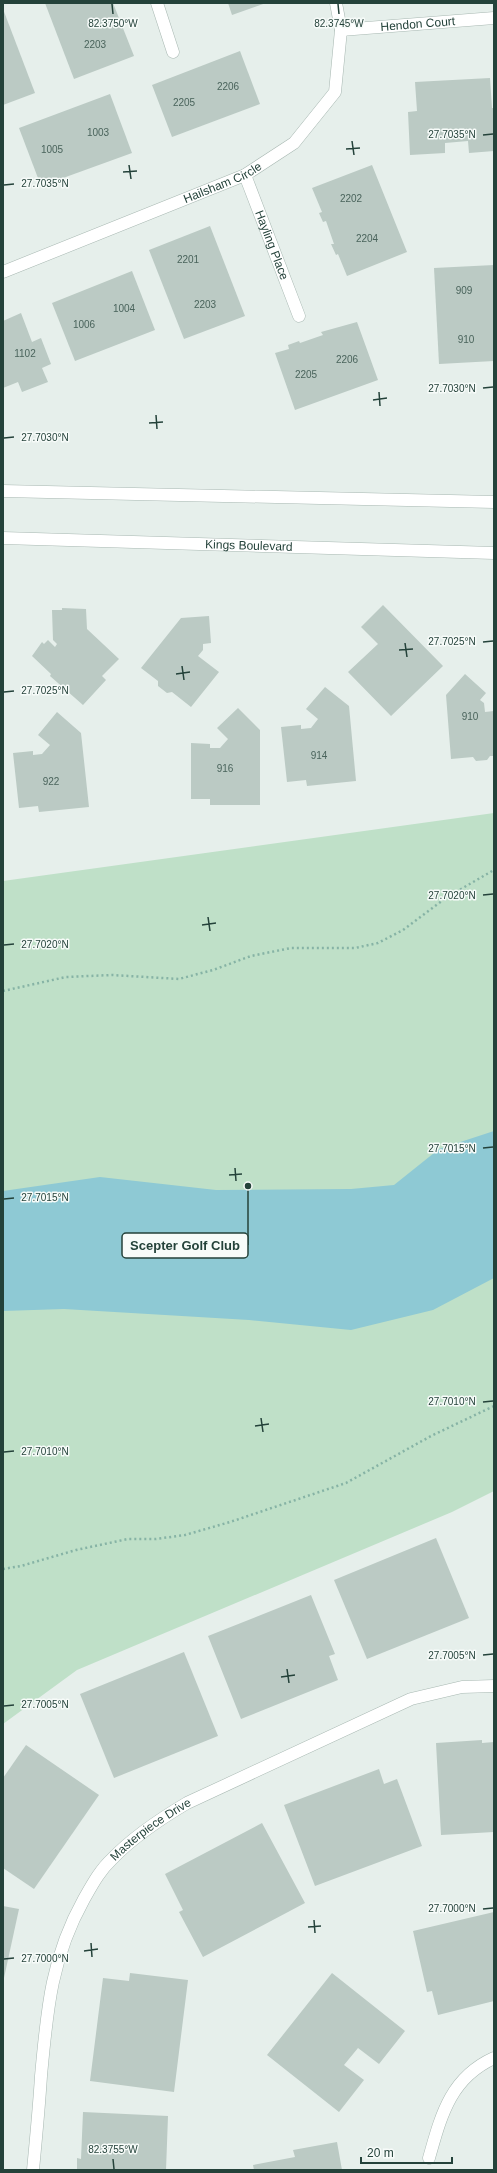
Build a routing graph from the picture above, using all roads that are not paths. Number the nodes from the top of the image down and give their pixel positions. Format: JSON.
{"nodes":[{"id":1,"x":157,"y":3,"type":"edge"},
{"id":2,"x":336,"y":3,"type":"edge"},
{"id":3,"x":494,"y":18,"type":"edge"},
{"id":4,"x":341,"y":30,"type":"junction"},
{"id":5,"x":173,"y":52,"type":"dead end"},
{"id":6,"x":246,"y":175,"type":"junction"},
{"id":7,"x":3,"y":272,"type":"edge"},
{"id":8,"x":299,"y":316,"type":"dead end"},
{"id":9,"x":3,"y":490,"type":"edge"},
{"id":10,"x":494,"y":502,"type":"edge"},
{"id":11,"x":3,"y":538,"type":"edge"},
{"id":12,"x":494,"y":554,"type":"edge"},
{"id":13,"x":494,"y":1686,"type":"edge"},
{"id":14,"x":494,"y":2058,"type":"edge"},
{"id":15,"x":429,"y":2158,"type":"dead end"},
{"id":16,"x":33,"y":2170,"type":"edge"}],
"edges":[{"from":1,"to":5,"type":"street"},
{"from":2,"to":4,"type":"street","name":"Hailsham Circle"},
{"from":3,"to":4,"type":"street","name":"Hendon Court"},
{"from":4,"to":6,"type":"street","name":"Hailsham Circle"},
{"from":6,"to":7,"type":"street","name":"Hailsham Circle"},
{"from":6,"to":8,"type":"street","name":"Hayling Place"},
{"from":9,"to":10,"type":"street"},
{"from":11,"to":12,"type":"street","name":"Kings Boulevard"},
{"from":13,"to":16,"type":"street","name":"Masterpiece Drive"},
{"from":14,"to":15,"type":"street"}]}
